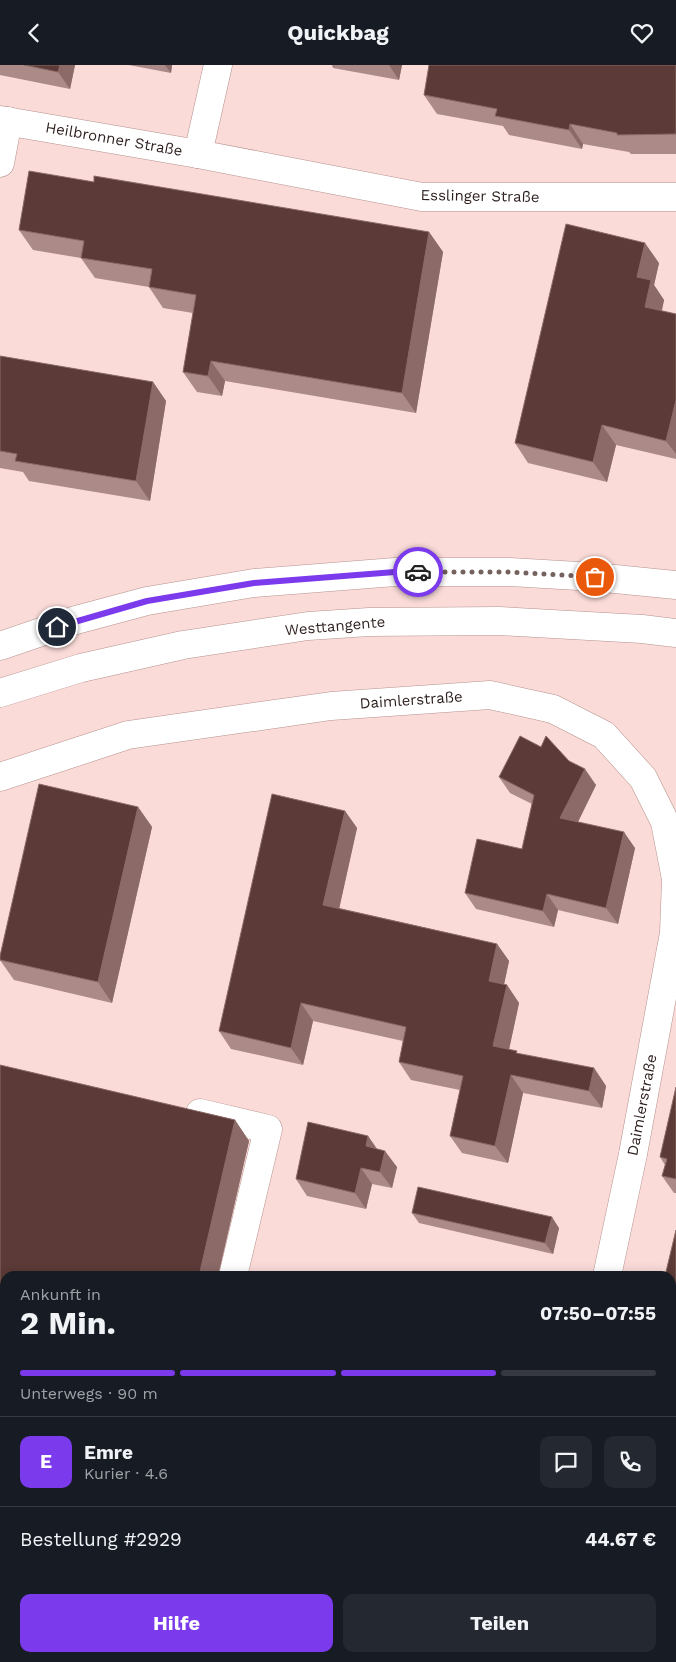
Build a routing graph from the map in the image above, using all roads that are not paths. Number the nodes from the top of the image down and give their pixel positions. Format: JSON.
{"nodes":[{"id":1,"x":218,"y":65,"type":"edge"},
{"id":2,"x":4,"y":120,"type":"edge"},
{"id":3,"x":198,"y":154,"type":"junction"},
{"id":4,"x":0,"y":163,"type":"edge"},
{"id":5,"x":676,"y":197,"type":"edge"},
{"id":6,"x":676,"y":585,"type":"edge"},
{"id":7,"x":676,"y":633,"type":"edge"},
{"id":8,"x":0,"y":646,"type":"edge"},
{"id":9,"x":0,"y":693,"type":"edge"},
{"id":10,"x":0,"y":777,"type":"edge"},
{"id":11,"x":675,"y":933,"type":"edge"},
{"id":12,"x":172,"y":1107,"type":"edge"},
{"id":13,"x":233,"y":1271,"type":"edge"},
{"id":14,"x":609,"y":1271,"type":"edge"}],
"edges":[{"from":1,"to":3,"type":"street","name":"Heilbronner Straße"},
{"from":2,"to":3,"type":"street","name":"Heilbronner Straße"},
{"from":2,"to":4,"type":"street"},
{"from":3,"to":5,"type":"street","name":"Esslinger Straße"},
{"from":6,"to":8,"type":"street"},
{"from":7,"to":9,"type":"street","name":"Westtangente"},
{"from":10,"to":11,"type":"street","name":"Daimlerstraße"},
{"from":11,"to":14,"type":"street","name":"Daimlerstraße"},
{"from":12,"to":13,"type":"street"}]}
